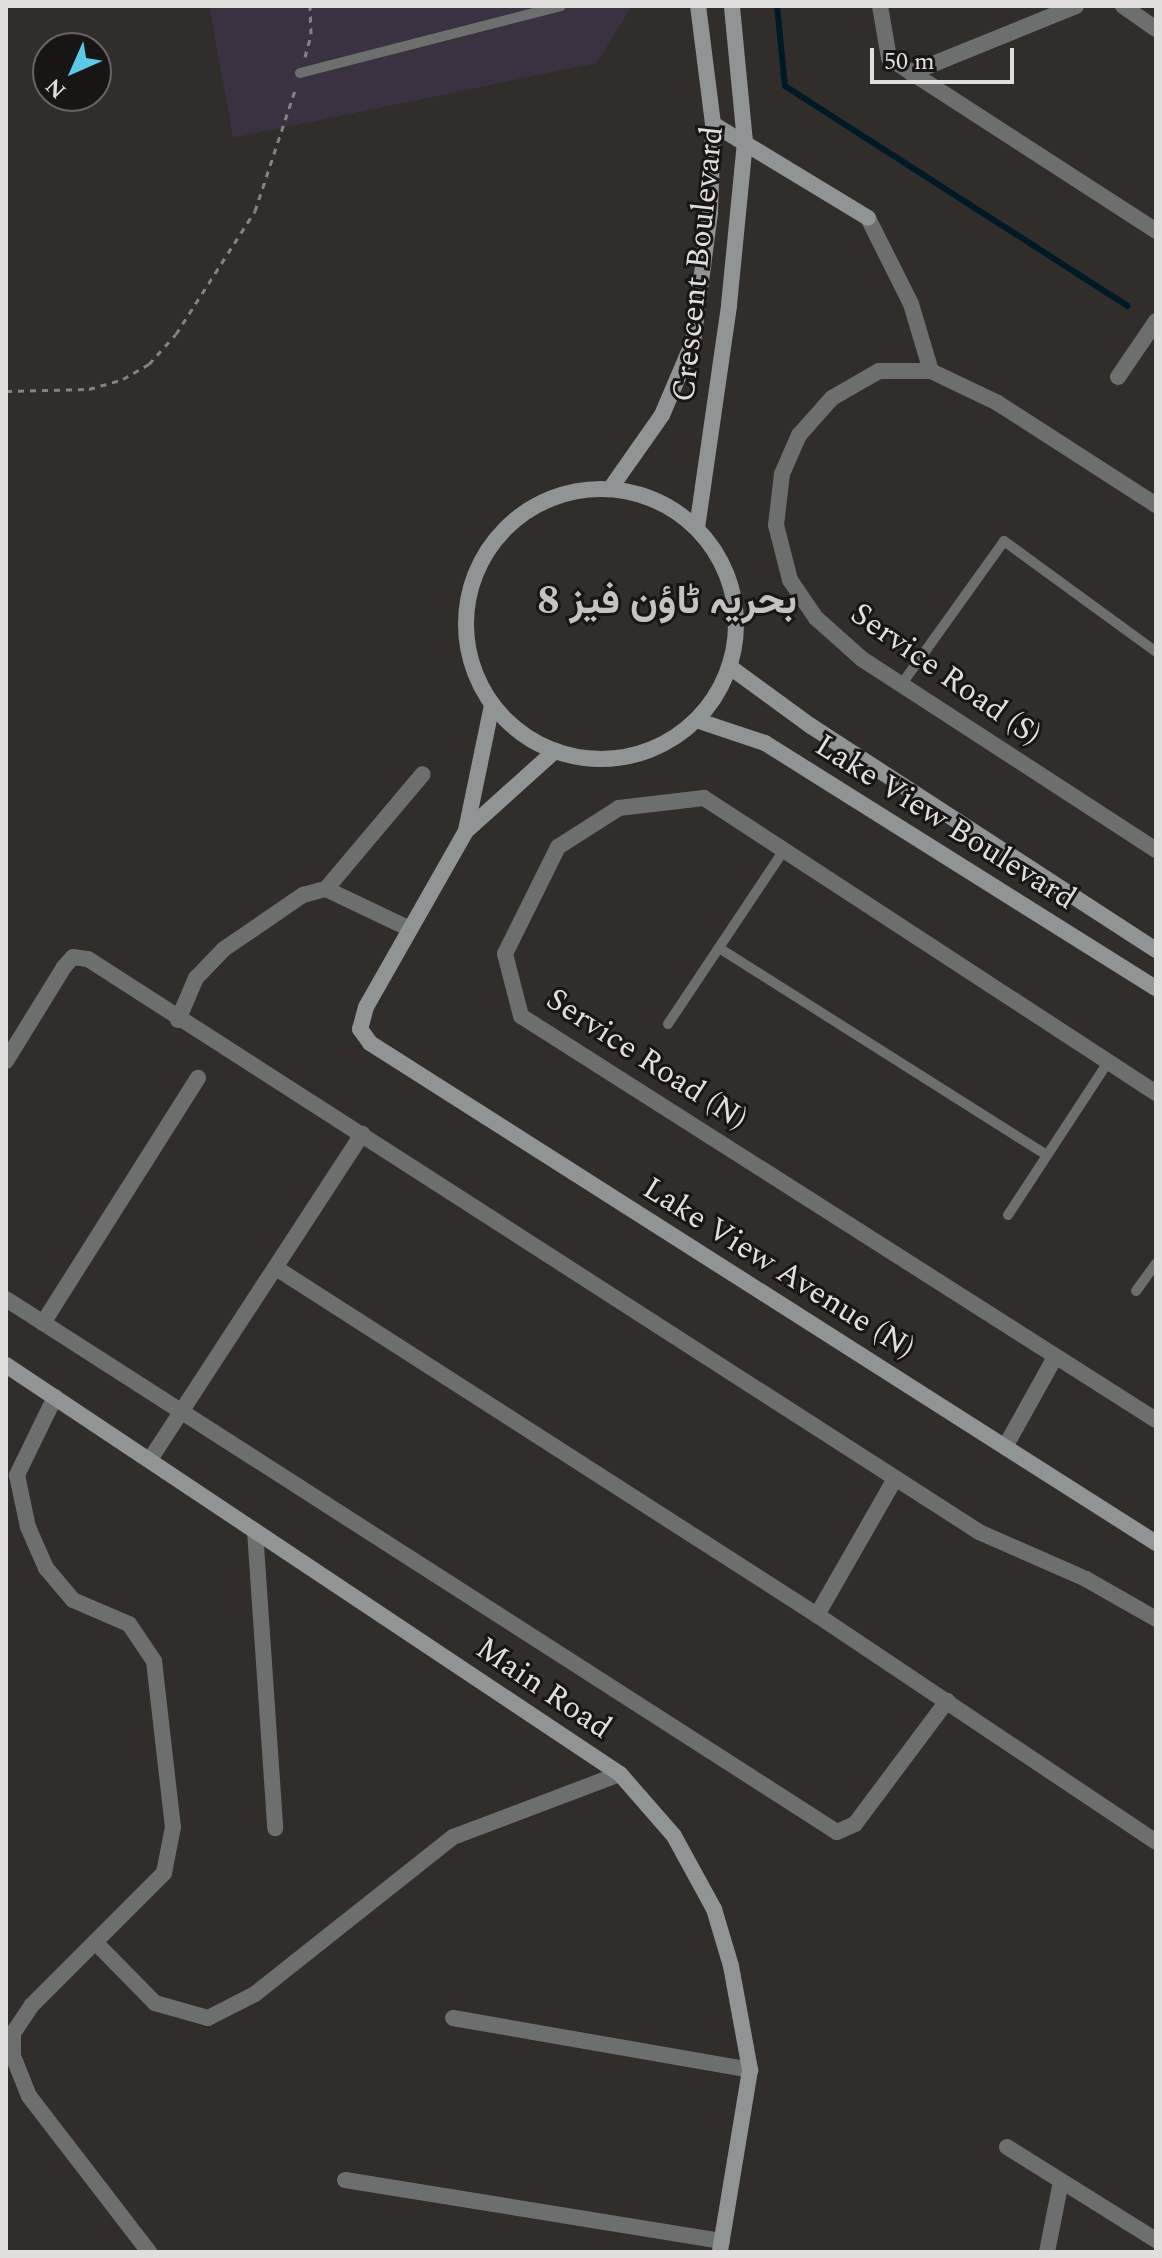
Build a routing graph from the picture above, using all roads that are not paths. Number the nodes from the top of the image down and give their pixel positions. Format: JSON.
{"nodes":[{"id":1,"x":561,"y":6,"type":"edge"},
{"id":2,"x":698,"y":6,"type":"edge"},
{"id":3,"x":732,"y":6,"type":"edge"},
{"id":4,"x":880,"y":6,"type":"edge"},
{"id":5,"x":1076,"y":6,"type":"edge"},
{"id":6,"x":1123,"y":6,"type":"edge"},
{"id":7,"x":1156,"y":29,"type":"edge"},
{"id":8,"x":300,"y":73,"type":"road end"},
{"id":9,"x":911,"y":73,"type":"junction"},
{"id":10,"x":713,"y":124,"type":"junction"},
{"id":11,"x":745,"y":142,"type":"junction"},
{"id":12,"x":868,"y":218,"type":"joint"},
{"id":13,"x":1156,"y":231,"type":"edge"},
{"id":14,"x":1156,"y":321,"type":"edge"},
{"id":15,"x":931,"y":371,"type":"junction"},
{"id":16,"x":1118,"y":377,"type":"dead end"},
{"id":17,"x":610,"y":489,"type":"junction"},
{"id":18,"x":1156,"y":505,"type":"edge"},
{"id":19,"x":697,"y":528,"type":"junction"},
{"id":20,"x":1156,"y":652,"type":"edge"},
{"id":21,"x":730,"y":667,"type":"junction"},
{"id":22,"x":901,"y":685,"type":"junction"},
{"id":23,"x":492,"y":705,"type":"junction"},
{"id":24,"x":696,"y":720,"type":"junction"},
{"id":25,"x":555,"y":751,"type":"junction"},
{"id":26,"x":423,"y":774,"type":"dead end"},
{"id":27,"x":466,"y":831,"type":"junction"},
{"id":28,"x":784,"y":850,"type":"junction"},
{"id":29,"x":1156,"y":850,"type":"edge"},
{"id":30,"x":326,"y":889,"type":"junction"},
{"id":31,"x":410,"y":929,"type":"junction"},
{"id":32,"x":719,"y":948,"type":"junction"},
{"id":33,"x":1156,"y":950,"type":"edge"},
{"id":34,"x":1156,"y":988,"type":"edge"},
{"id":35,"x":178,"y":1020,"type":"junction"},
{"id":36,"x":668,"y":1024,"type":"dead end"},
{"id":37,"x":6,"y":1061,"type":"edge"},
{"id":38,"x":1108,"y":1062,"type":"junction"},
{"id":39,"x":198,"y":1078,"type":"dead end"},
{"id":40,"x":1156,"y":1093,"type":"edge"},
{"id":41,"x":362,"y":1134,"type":"junction"},
{"id":42,"x":1047,"y":1155,"type":"junction"},
{"id":43,"x":1008,"y":1215,"type":"dead end"},
{"id":44,"x":1156,"y":1263,"type":"edge"},
{"id":45,"x":276,"y":1268,"type":"junction"},
{"id":46,"x":1136,"y":1291,"type":"dead end"},
{"id":47,"x":6,"y":1299,"type":"edge"},
{"id":48,"x":43,"y":1323,"type":"junction"},
{"id":49,"x":1055,"y":1357,"type":"junction"},
{"id":50,"x":6,"y":1365,"type":"edge"},
{"id":51,"x":55,"y":1397,"type":"junction"},
{"id":52,"x":184,"y":1412,"type":"junction"},
{"id":53,"x":1156,"y":1420,"type":"edge"},
{"id":54,"x":1005,"y":1447,"type":"junction"},
{"id":55,"x":151,"y":1458,"type":"junction"},
{"id":56,"x":895,"y":1479,"type":"junction"},
{"id":57,"x":255,"y":1531,"type":"junction"},
{"id":58,"x":1156,"y":1543,"type":"edge"},
{"id":59,"x":817,"y":1615,"type":"junction"},
{"id":60,"x":1156,"y":1619,"type":"edge"},
{"id":61,"x":947,"y":1701,"type":"junction"},
{"id":62,"x":620,"y":1774,"type":"junction"},
{"id":63,"x":275,"y":1828,"type":"dead end"},
{"id":64,"x":1156,"y":1842,"type":"edge"},
{"id":65,"x":97,"y":1944,"type":"junction"},
{"id":66,"x":453,"y":2018,"type":"dead end"},
{"id":67,"x":750,"y":2070,"type":"junction"},
{"id":68,"x":1007,"y":2147,"type":"dead end"},
{"id":69,"x":345,"y":2180,"type":"dead end"},
{"id":70,"x":1061,"y":2181,"type":"junction"},
{"id":71,"x":1156,"y":2240,"type":"edge"},
{"id":72,"x":721,"y":2246,"type":"edge"},
{"id":73,"x":149,"y":2252,"type":"edge"},
{"id":74,"x":1047,"y":2252,"type":"edge"}],
"edges":[{"from":1,"to":8,"type":"lane"},
{"from":2,"to":10,"type":"main road","name":"Crescent Boulevard"},
{"from":3,"to":11,"type":"main road","name":"Crescent Boulevard"},
{"from":4,"to":9,"type":"street"},
{"from":5,"to":9,"type":"street"},
{"from":6,"to":7,"type":"street"},
{"from":9,"to":13,"type":"street"},
{"from":10,"to":11,"type":"main road"},
{"from":10,"to":17,"type":"main road","name":"Crescent Boulevard"},
{"from":11,"to":12,"type":"main road"},
{"from":11,"to":19,"type":"main road","name":"Crescent Boulevard"},
{"from":12,"to":15,"type":"street"},
{"from":14,"to":16,"type":"street"},
{"from":15,"to":18,"type":"street","name":"Service Road (S)"},
{"from":15,"to":22,"type":"street","name":"Service Road (S)"},
{"from":17,"to":19,"type":"main road"},
{"from":17,"to":23,"type":"main road"},
{"from":19,"to":21,"type":"main road"},
{"from":20,"to":22,"type":"lane"},
{"from":21,"to":24,"type":"main road"},
{"from":21,"to":33,"type":"main road","name":"Lake View Boulevard"},
{"from":22,"to":29,"type":"street","name":"Service Road (S)"},
{"from":23,"to":25,"type":"main road"},
{"from":23,"to":27,"type":"main road"},
{"from":24,"to":25,"type":"main road"},
{"from":24,"to":34,"type":"main road","name":"Lake View Boulevard"},
{"from":25,"to":27,"type":"main road"},
{"from":26,"to":30,"type":"street"},
{"from":27,"to":31,"type":"main road"},
{"from":28,"to":32,"type":"lane"},
{"from":28,"to":38,"type":"street","name":"Service Road (N)"},
{"from":28,"to":49,"type":"street","name":"Service Road (N)"},
{"from":30,"to":31,"type":"street"},
{"from":30,"to":35,"type":"street"},
{"from":31,"to":54,"type":"main road","name":"Lake View Avenue (N)"},
{"from":32,"to":36,"type":"lane"},
{"from":32,"to":42,"type":"lane"},
{"from":35,"to":37,"type":"street"},
{"from":35,"to":41,"type":"street"},
{"from":38,"to":40,"type":"street","name":"Service Road (N)"},
{"from":38,"to":42,"type":"lane"},
{"from":39,"to":48,"type":"street"},
{"from":41,"to":45,"type":"street"},
{"from":41,"to":56,"type":"street"},
{"from":42,"to":43,"type":"lane"},
{"from":44,"to":46,"type":"lane"},
{"from":45,"to":52,"type":"street"},
{"from":45,"to":59,"type":"street"},
{"from":47,"to":48,"type":"street"},
{"from":48,"to":52,"type":"street"},
{"from":49,"to":53,"type":"street","name":"Service Road (N)"},
{"from":49,"to":54,"type":"street"},
{"from":50,"to":51,"type":"main road","name":"Main Road"},
{"from":51,"to":55,"type":"main road","name":"Main Road"},
{"from":51,"to":65,"type":"street"},
{"from":52,"to":55,"type":"street"},
{"from":52,"to":61,"type":"street"},
{"from":54,"to":58,"type":"main road","name":"Lake View Avenue (N)"},
{"from":55,"to":57,"type":"main road","name":"Main Road"},
{"from":56,"to":59,"type":"street"},
{"from":56,"to":60,"type":"street"},
{"from":57,"to":62,"type":"main road","name":"Main Road"},
{"from":57,"to":63,"type":"street"},
{"from":59,"to":61,"type":"street"},
{"from":61,"to":64,"type":"street"},
{"from":62,"to":65,"type":"street"},
{"from":62,"to":67,"type":"main road","name":"Main Road"},
{"from":65,"to":73,"type":"street"},
{"from":66,"to":67,"type":"street"},
{"from":67,"to":72,"type":"main road","name":"Main Road"},
{"from":68,"to":70,"type":"street"},
{"from":69,"to":72,"type":"street"},
{"from":70,"to":71,"type":"street"},
{"from":70,"to":74,"type":"street"}]}
